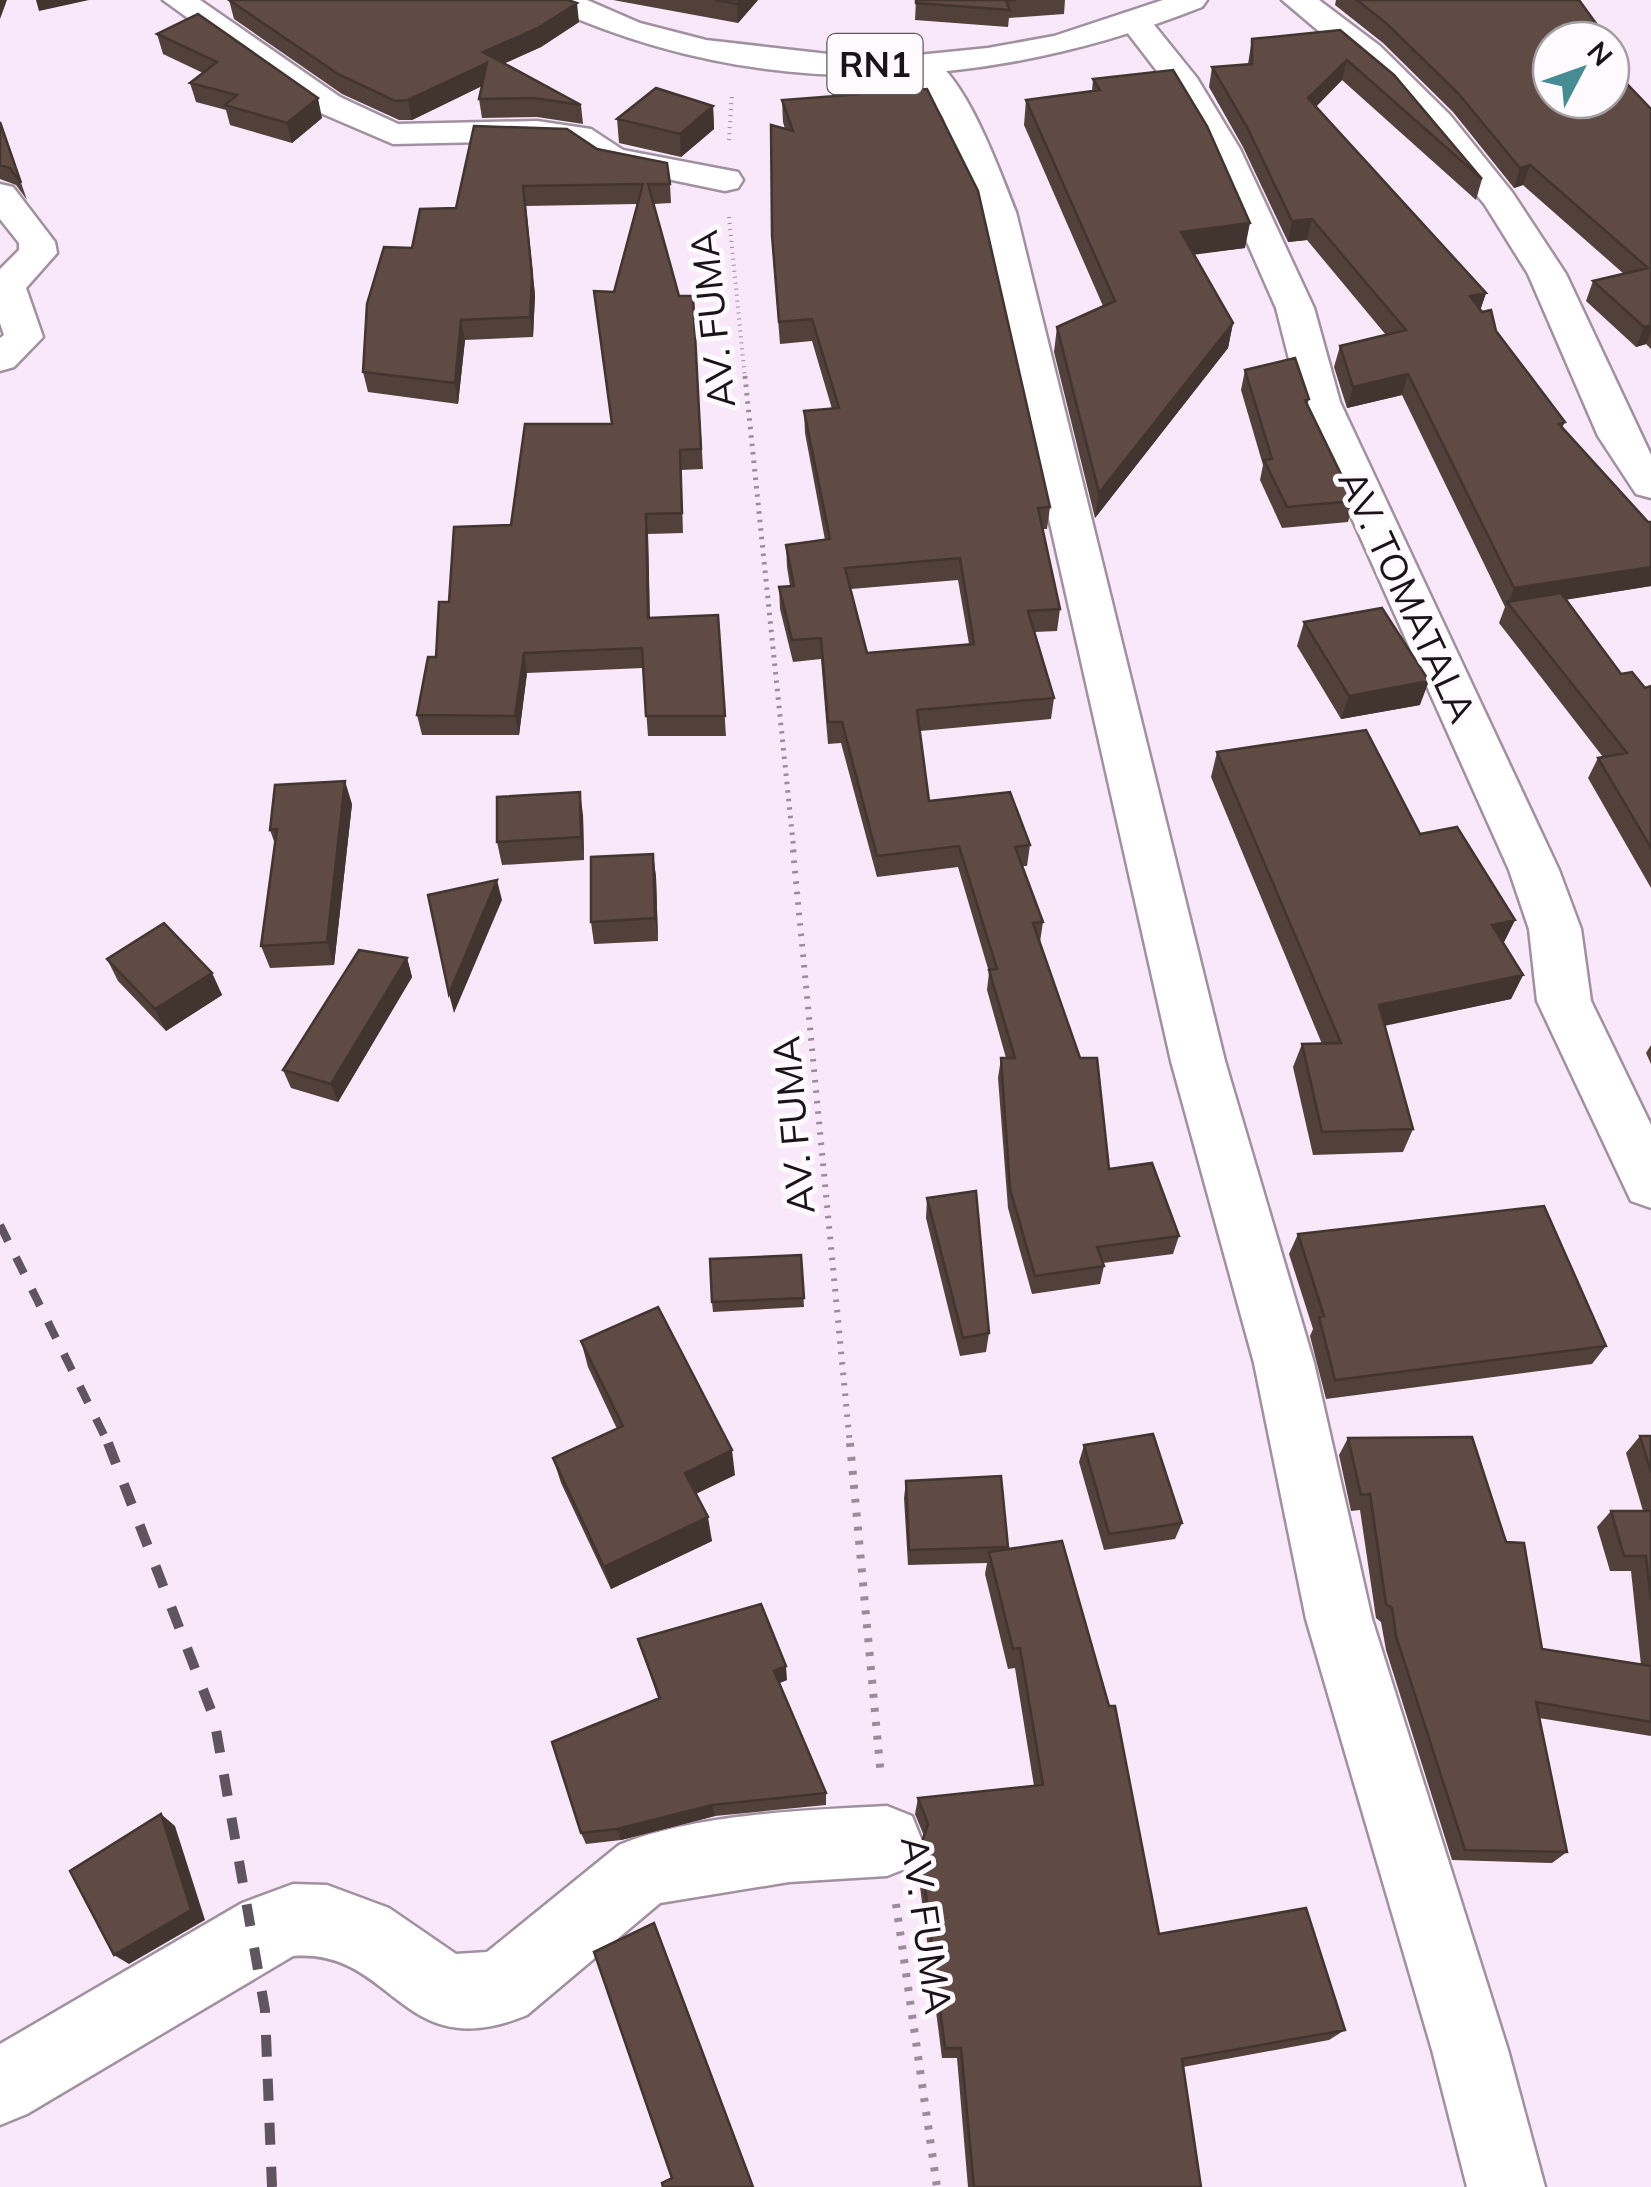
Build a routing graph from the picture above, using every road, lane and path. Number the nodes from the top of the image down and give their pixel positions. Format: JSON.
{"nodes":[{"id":1,"x":178,"y":0,"type":"edge"},
{"id":2,"x":561,"y":0,"type":"edge"},
{"id":3,"x":1180,"y":0,"type":"edge"},
{"id":4,"x":1190,"y":0,"type":"edge"},
{"id":5,"x":1298,"y":0,"type":"edge"},
{"id":6,"x":1136,"y":22,"type":"junction"},
{"id":7,"x":735,"y":56,"type":"junction"},
{"id":8,"x":923,"y":65,"type":"junction"},
{"id":9,"x":726,"y":180,"type":"junction"},
{"id":10,"x":0,"y":195,"type":"edge"},
{"id":11,"x":0,"y":360,"type":"edge"},
{"id":12,"x":1651,"y":485,"type":"edge"},
{"id":13,"x":1651,"y":1184,"type":"edge"},
{"id":14,"x":887,"y":1841,"type":"junction"},
{"id":15,"x":0,"y":2087,"type":"edge"},
{"id":16,"x":937,"y":2187,"type":"edge"},
{"id":17,"x":1506,"y":2187,"type":"edge"}],
"edges":[{"from":1,"to":9,"type":"main road"},
{"from":2,"to":7,"type":"main road","number":"RN1"},
{"from":3,"to":4,"type":"main road"},
{"from":4,"to":6,"type":"main road","number":"RN1"},
{"from":5,"to":12,"type":"main road"},
{"from":6,"to":8,"type":"main road","number":"RN1"},
{"from":6,"to":13,"type":"main road","name":"AV. TOMATALA"},
{"from":7,"to":8,"type":"main road","number":"RN1"},
{"from":7,"to":9,"type":"path","name":"AV. FUMA"},
{"from":8,"to":17,"type":"main road"},
{"from":9,"to":14,"type":"path","name":"AV. FUMA"},
{"from":10,"to":11,"type":"main road"},
{"from":14,"to":15,"type":"main road"},
{"from":14,"to":16,"type":"path","name":"AV. FUMA"}]}
